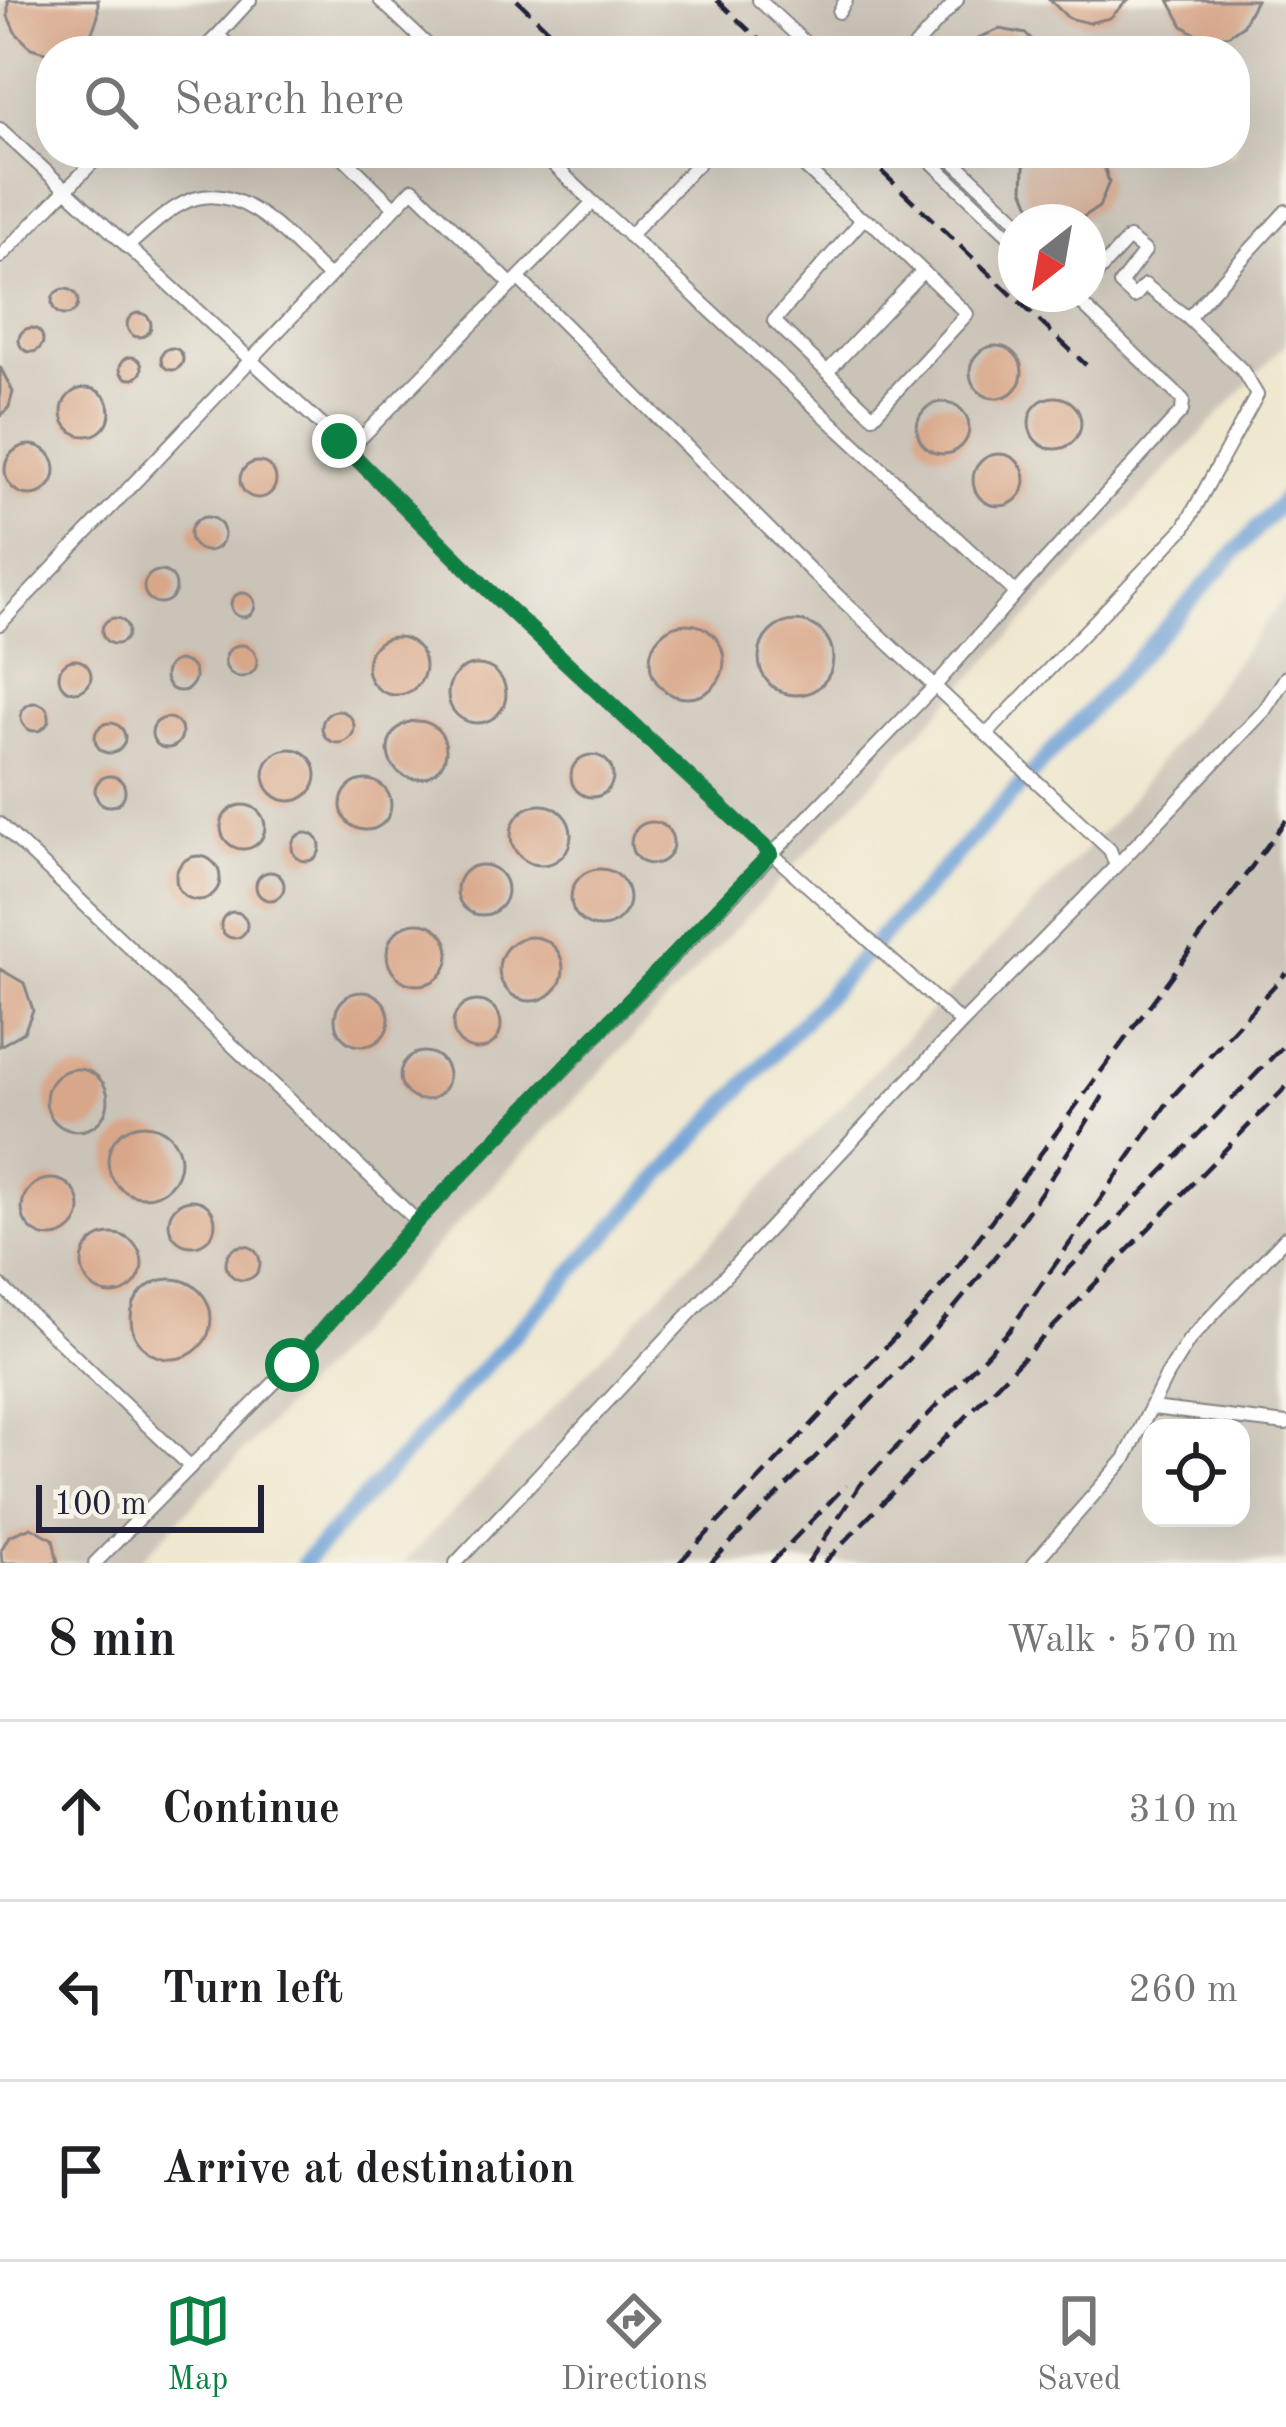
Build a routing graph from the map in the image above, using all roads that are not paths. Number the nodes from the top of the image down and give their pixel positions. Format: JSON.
{"nodes":[{"id":1,"x":250,"y":0,"type":"edge"},
{"id":2,"x":380,"y":0,"type":"edge"},
{"id":3,"x":759,"y":0,"type":"edge"},
{"id":4,"x":950,"y":2,"type":"edge"},
{"id":5,"x":218,"y":35,"type":"edge"},
{"id":6,"x":418,"y":36,"type":"edge"},
{"id":7,"x":798,"y":36,"type":"edge"},
{"id":8,"x":922,"y":36,"type":"edge"},
{"id":9,"x":0,"y":129,"type":"edge"},
{"id":10,"x":36,"y":163,"type":"edge"},
{"id":11,"x":41,"y":168,"type":"edge"},
{"id":12,"x":87,"y":168,"type":"edge"},
{"id":13,"x":354,"y":168,"type":"edge"},
{"id":14,"x":557,"y":168,"type":"edge"},
{"id":15,"x":694,"y":168,"type":"edge"},
{"id":16,"x":807,"y":168,"type":"edge"},
{"id":17,"x":938,"y":168,"type":"edge"},
{"id":18,"x":960,"y":168,"type":"edge"},
{"id":19,"x":65,"y":191,"type":"junction"},
{"id":20,"x":593,"y":202,"type":"junction"},
{"id":21,"x":999,"y":204,"type":"edge"},
{"id":22,"x":395,"y":208,"type":"junction"},
{"id":23,"x":1286,"y":211,"type":"edge"},
{"id":24,"x":863,"y":219,"type":"junction"},
{"id":25,"x":998,"y":225,"type":"edge"},
{"id":26,"x":629,"y":236,"type":"junction"},
{"id":27,"x":127,"y":247,"type":"junction"},
{"id":28,"x":0,"y":257,"type":"edge"},
{"id":29,"x":1106,"y":263,"type":"edge"},
{"id":30,"x":923,"y":272,"type":"junction"},
{"id":31,"x":329,"y":277,"type":"junction"},
{"id":32,"x":515,"y":281,"type":"junction"},
{"id":33,"x":1090,"y":312,"type":"edge"},
{"id":34,"x":1188,"y":319,"type":"junction"},
{"id":35,"x":250,"y":359,"type":"junction"},
{"id":36,"x":827,"y":372,"type":"junction"},
{"id":37,"x":349,"y":450,"type":"junction"},
{"id":38,"x":1016,"y":593,"type":"junction"},
{"id":39,"x":0,"y":623,"type":"edge"},
{"id":40,"x":1286,"y":677,"type":"edge"},
{"id":41,"x":934,"y":687,"type":"junction"},
{"id":42,"x":987,"y":734,"type":"junction"},
{"id":43,"x":0,"y":824,"type":"edge"},
{"id":44,"x":771,"y":853,"type":"junction"},
{"id":45,"x":1116,"y":866,"type":"junction"},
{"id":46,"x":962,"y":1023,"type":"junction"},
{"id":47,"x":417,"y":1221,"type":"junction"},
{"id":48,"x":1286,"y":1237,"type":"edge"},
{"id":49,"x":0,"y":1285,"type":"edge"},
{"id":50,"x":1152,"y":1408,"type":"junction"},
{"id":51,"x":1286,"y":1424,"type":"edge"},
{"id":52,"x":190,"y":1466,"type":"junction"},
{"id":53,"x":94,"y":1563,"type":"edge"},
{"id":54,"x":456,"y":1563,"type":"edge"},
{"id":55,"x":1034,"y":1563,"type":"edge"}],
"edges":[{"from":1,"to":5,"type":"street"},
{"from":2,"to":6,"type":"street"},
{"from":3,"to":7,"type":"street"},
{"from":4,"to":8,"type":"street"},
{"from":9,"to":10,"type":"street"},
{"from":11,"to":19,"type":"street"},
{"from":12,"to":19,"type":"street"},
{"from":13,"to":22,"type":"street"},
{"from":14,"to":20,"type":"street"},
{"from":15,"to":26,"type":"street"},
{"from":16,"to":24,"type":"street"},
{"from":17,"to":25,"type":"street"},
{"from":18,"to":21,"type":"street"},
{"from":19,"to":27,"type":"street"},
{"from":19,"to":28,"type":"street"},
{"from":20,"to":26,"type":"street"},
{"from":20,"to":32,"type":"street"},
{"from":22,"to":31,"type":"street"},
{"from":22,"to":32,"type":"street"},
{"from":23,"to":34,"type":"street"},
{"from":24,"to":30,"type":"street"},
{"from":24,"to":36,"type":"street"},
{"from":26,"to":38,"type":"street"},
{"from":27,"to":31,"type":"street"},
{"from":27,"to":35,"type":"street"},
{"from":29,"to":34,"type":"street"},
{"from":30,"to":36,"type":"street"},
{"from":30,"to":36,"type":"street"},
{"from":31,"to":35,"type":"street"},
{"from":32,"to":37,"type":"street"},
{"from":32,"to":41,"type":"street"},
{"from":33,"to":38,"type":"street"},
{"from":34,"to":42,"type":"street"},
{"from":35,"to":37,"type":"street"},
{"from":35,"to":39,"type":"street"},
{"from":37,"to":44,"type":"street"},
{"from":38,"to":41,"type":"street"},
{"from":40,"to":45,"type":"street"},
{"from":41,"to":42,"type":"street"},
{"from":41,"to":44,"type":"street"},
{"from":42,"to":45,"type":"street"},
{"from":43,"to":47,"type":"street"},
{"from":44,"to":46,"type":"street"},
{"from":44,"to":47,"type":"street"},
{"from":45,"to":46,"type":"street"},
{"from":46,"to":54,"type":"street"},
{"from":47,"to":52,"type":"street"},
{"from":48,"to":50,"type":"street"},
{"from":49,"to":52,"type":"street"},
{"from":50,"to":51,"type":"street"},
{"from":50,"to":55,"type":"street"},
{"from":52,"to":53,"type":"street"}]}
